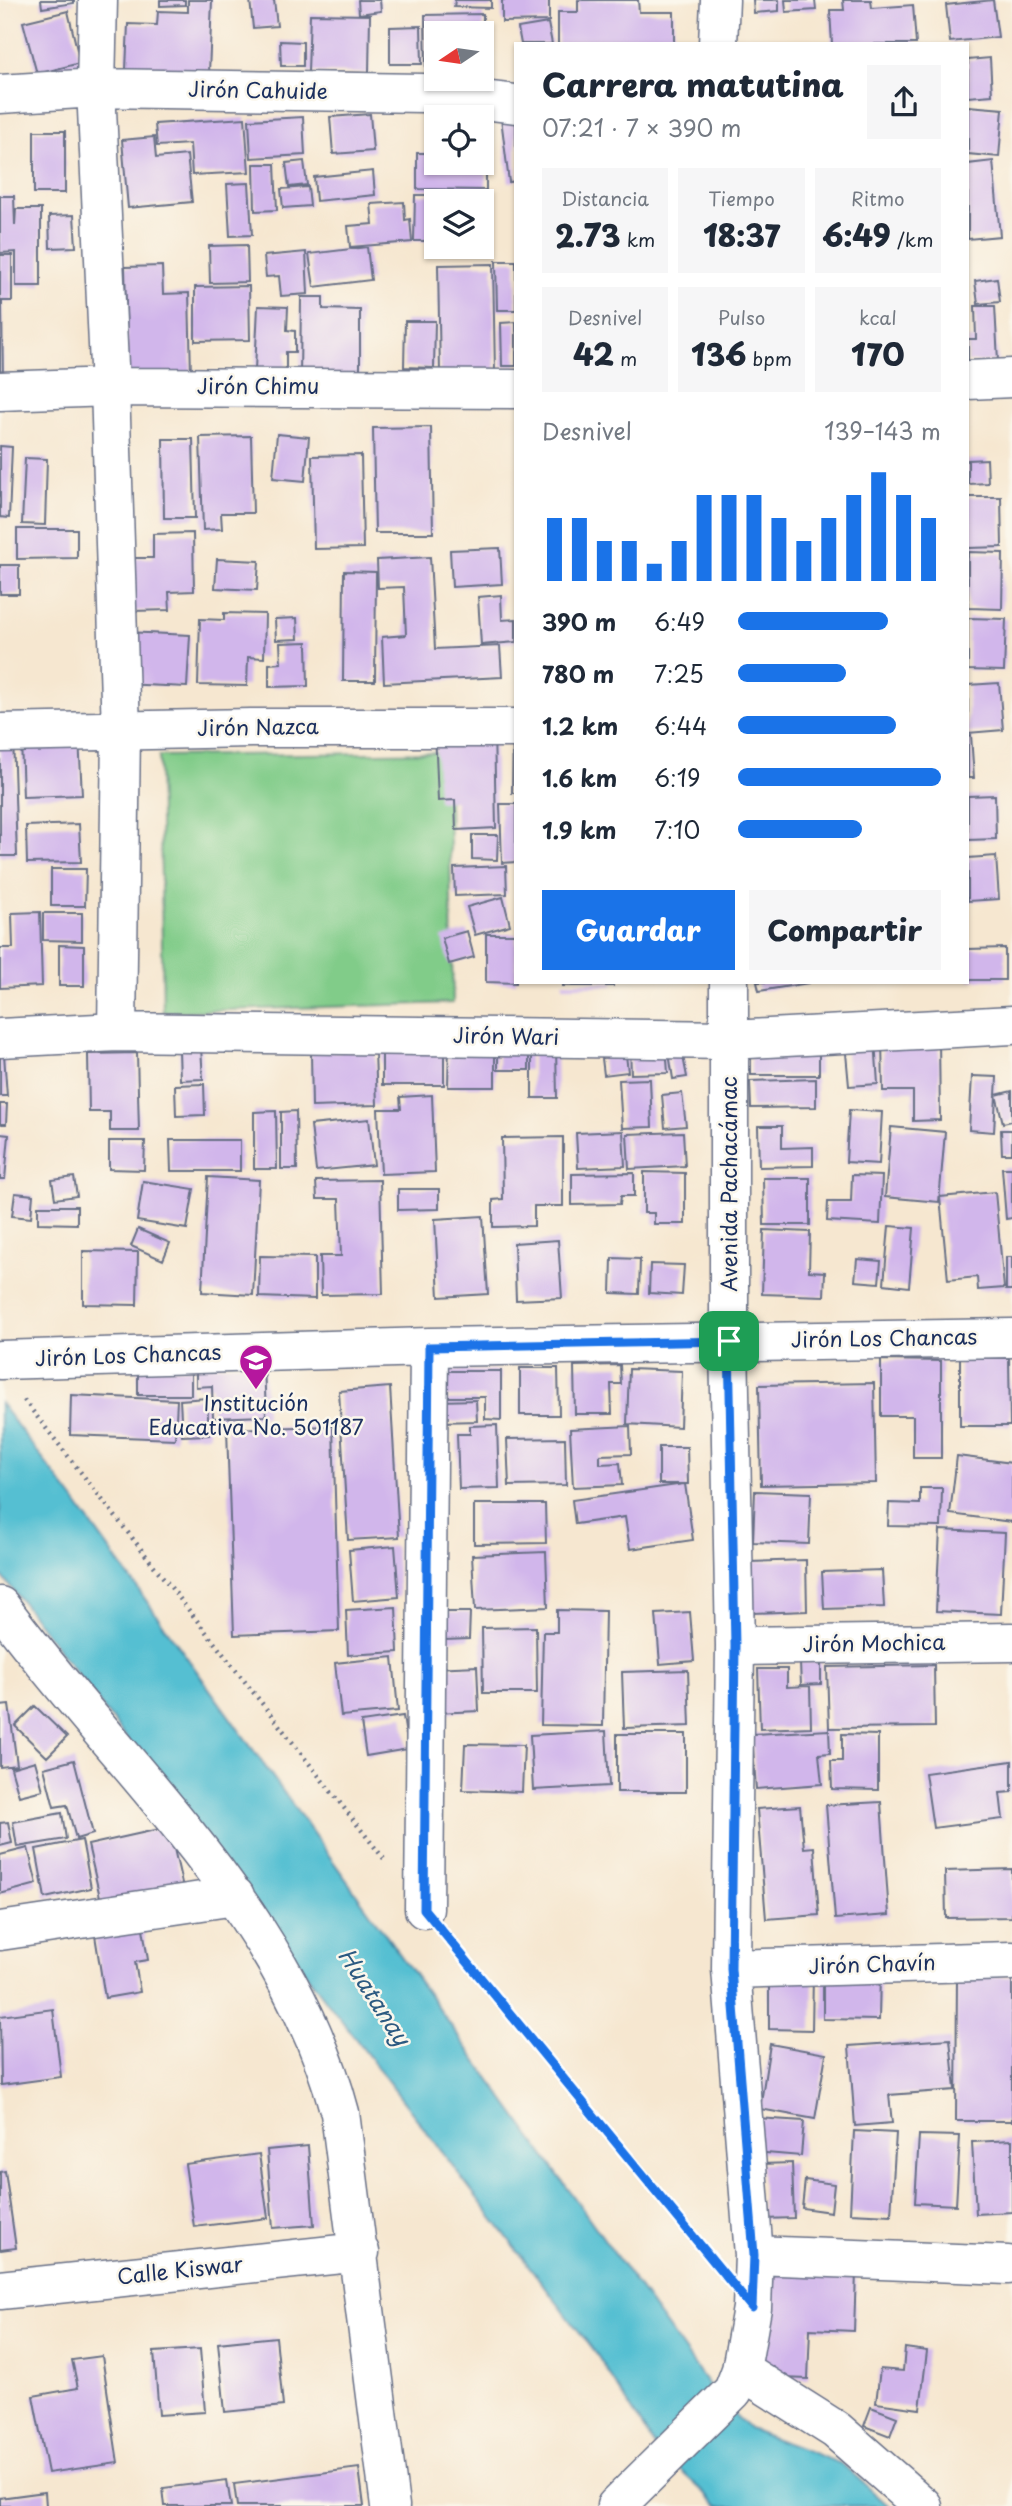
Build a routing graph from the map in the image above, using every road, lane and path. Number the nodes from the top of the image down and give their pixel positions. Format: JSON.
{"nodes":[{"id":1,"x":98,"y":0,"type":"edge"},
{"id":2,"x":720,"y":0,"type":"edge"},
{"id":3,"x":718,"y":42,"type":"edge"},
{"id":4,"x":96,"y":88,"type":"junction"},
{"id":5,"x":0,"y":94,"type":"edge"},
{"id":6,"x":514,"y":104,"type":"edge"},
{"id":7,"x":1012,"y":378,"type":"edge"},
{"id":8,"x":969,"y":380,"type":"edge"},
{"id":9,"x":110,"y":387,"type":"junction"},
{"id":10,"x":514,"y":388,"type":"edge"},
{"id":11,"x":0,"y":391,"type":"edge"},
{"id":12,"x":514,"y":728,"type":"edge"},
{"id":13,"x":121,"y":731,"type":"junction"},
{"id":14,"x":0,"y":733,"type":"edge"},
{"id":15,"x":729,"y":984,"type":"edge"},
{"id":16,"x":1012,"y":1025,"type":"edge"},
{"id":17,"x":117,"y":1032,"type":"junction"},
{"id":18,"x":0,"y":1038,"type":"edge"},
{"id":19,"x":731,"y":1040,"type":"junction"},
{"id":20,"x":1012,"y":1338,"type":"edge"},
{"id":21,"x":729,"y":1341,"type":"junction"},
{"id":22,"x":429,"y":1347,"type":"junction"},
{"id":23,"x":8,"y":1375,"type":"edge"},
{"id":24,"x":0,"y":1606,"type":"edge"},
{"id":25,"x":1012,"y":1642,"type":"edge"},
{"id":26,"x":735,"y":1646,"type":"junction"},
{"id":27,"x":14,"y":1647,"type":"edge"},
{"id":28,"x":235,"y":1896,"type":"junction"},
{"id":29,"x":424,"y":1909,"type":"junction"},
{"id":30,"x":0,"y":1931,"type":"edge"},
{"id":31,"x":1012,"y":1961,"type":"edge"},
{"id":32,"x":731,"y":1969,"type":"junction"},
{"id":33,"x":360,"y":2252,"type":"junction"},
{"id":34,"x":754,"y":2255,"type":"junction"},
{"id":35,"x":1008,"y":2265,"type":"dead end"},
{"id":36,"x":0,"y":2290,"type":"edge"},
{"id":37,"x":752,"y":2308,"type":"junction"},
{"id":38,"x":737,"y":2380,"type":"junction"},
{"id":39,"x":390,"y":2506,"type":"edge"},
{"id":40,"x":616,"y":2506,"type":"edge"},
{"id":41,"x":923,"y":2506,"type":"edge"}],
"edges":[{"from":1,"to":4,"type":"street"},
{"from":2,"to":3,"type":"street"},
{"from":4,"to":5,"type":"street","name":"Jirón Cahuide"},
{"from":4,"to":6,"type":"street","name":"Jirón Cahuide"},
{"from":4,"to":9,"type":"street"},
{"from":7,"to":8,"type":"street"},
{"from":9,"to":10,"type":"street","name":"Jirón Chimu"},
{"from":9,"to":11,"type":"street","name":"Jirón Chimu"},
{"from":9,"to":13,"type":"street"},
{"from":12,"to":13,"type":"street","name":"Jirón Nazca"},
{"from":13,"to":14,"type":"street","name":"Jirón Nazca"},
{"from":13,"to":17,"type":"street"},
{"from":15,"to":19,"type":"street","name":"Avenida Pachacámac"},
{"from":16,"to":19,"type":"street","name":"Jirón Wari"},
{"from":17,"to":18,"type":"street","name":"Jirón Wari"},
{"from":17,"to":19,"type":"street","name":"Jirón Wari"},
{"from":19,"to":21,"type":"street","name":"Avenida Pachacámac"},
{"from":20,"to":21,"type":"street","name":"Jirón Los Chancas"},
{"from":21,"to":22,"type":"street","name":"Jirón Los Chancas"},
{"from":21,"to":26,"type":"street","name":"Avenida Pachacámac"},
{"from":22,"to":23,"type":"street","name":"Jirón Los Chancas"},
{"from":22,"to":29,"type":"street"},
{"from":23,"to":29,"type":"path"},
{"from":24,"to":27,"type":"street"},
{"from":25,"to":26,"type":"street","name":"Jirón Mochica"},
{"from":26,"to":32,"type":"street","name":"Avenida Pachacámac"},
{"from":27,"to":28,"type":"street"},
{"from":28,"to":30,"type":"street"},
{"from":28,"to":33,"type":"street"},
{"from":29,"to":37,"type":"path"},
{"from":31,"to":32,"type":"street","name":"Jirón Chavín"},
{"from":32,"to":34,"type":"street","name":"Avenida Pachacámac"},
{"from":33,"to":36,"type":"street","name":"Calle Kiswar"},
{"from":33,"to":39,"type":"street"},
{"from":34,"to":35,"type":"street"},
{"from":34,"to":37,"type":"street","name":"Avenida Pachacámac"},
{"from":37,"to":38,"type":"street","name":"Avenida Pachacámac"},
{"from":38,"to":40,"type":"street"},
{"from":38,"to":41,"type":"street"}]}
